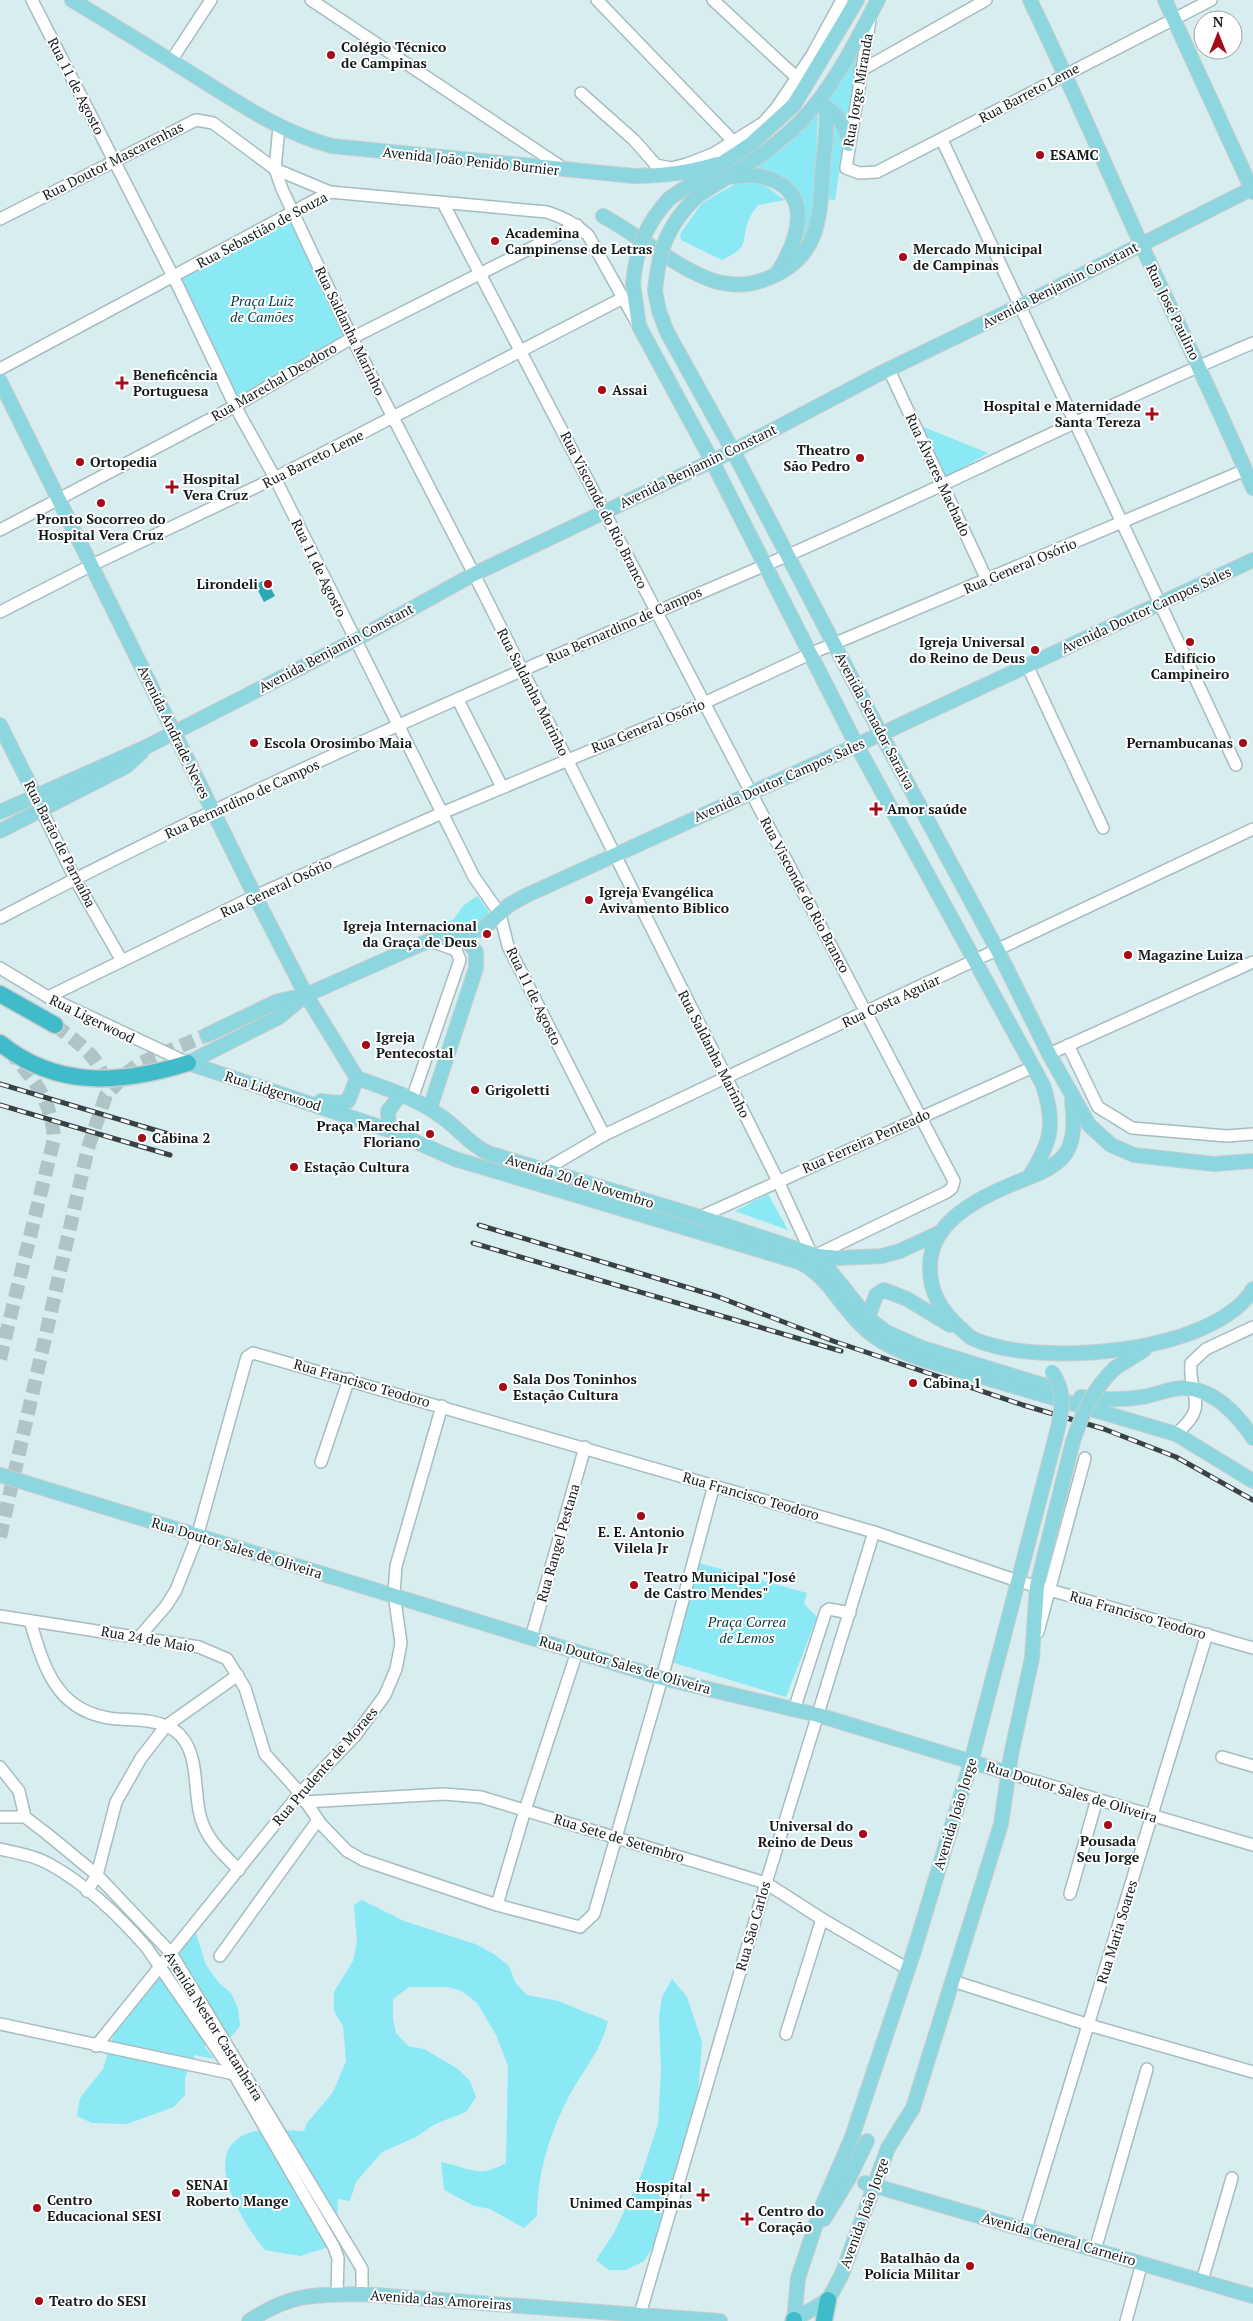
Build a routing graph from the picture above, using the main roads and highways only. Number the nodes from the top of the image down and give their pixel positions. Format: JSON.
{"nodes":[{"id":1,"x":72,"y":0,"type":"edge"},
{"id":2,"x":857,"y":0,"type":"edge"},
{"id":3,"x":1030,"y":0,"type":"edge"},
{"id":4,"x":1165,"y":0,"type":"edge"},
{"id":5,"x":875,"y":6,"type":"edge"},
{"id":6,"x":794,"y":105,"type":"junction"},
{"id":7,"x":822,"y":105,"type":"junction"},
{"id":8,"x":849,"y":144,"type":"road end"},
{"id":9,"x":718,"y":164,"type":"junction"},
{"id":10,"x":728,"y":177,"type":"junction"},
{"id":11,"x":1252,"y":190,"type":"edge"},
{"id":12,"x":698,"y":196,"type":"joint"},
{"id":13,"x":603,"y":216,"type":"dead end"},
{"id":14,"x":1141,"y":245,"type":"junction"},
{"id":15,"x":776,"y":275,"type":"junction"},
{"id":16,"x":0,"y":380,"type":"edge"},
{"id":17,"x":733,"y":451,"type":"junction"},
{"id":18,"x":712,"y":461,"type":"junction"},
{"id":19,"x":1249,"y":468,"type":"edge"},
{"id":20,"x":1253,"y":488,"type":"edge"},
{"id":21,"x":1253,"y":560,"type":"edge"},
{"id":22,"x":0,"y":725,"type":"edge"},
{"id":23,"x":175,"y":731,"type":"junction"},
{"id":24,"x":881,"y":734,"type":"junction"},
{"id":25,"x":856,"y":744,"type":"junction"},
{"id":26,"x":144,"y":748,"type":"junction"},
{"id":27,"x":36,"y":795,"type":"junction"},
{"id":28,"x":42,"y":811,"type":"junction"},
{"id":29,"x":0,"y":812,"type":"edge"},
{"id":30,"x":0,"y":831,"type":"edge"},
{"id":31,"x":460,"y":932,"type":"junction"},
{"id":32,"x":0,"y":994,"type":"edge"},
{"id":33,"x":306,"y":995,"type":"junction"},
{"id":34,"x":55,"y":1025,"type":"tunnel mouth"},
{"id":35,"x":207,"y":1035,"type":"tunnel mouth"},
{"id":36,"x":0,"y":1043,"type":"edge"},
{"id":37,"x":188,"y":1063,"type":"junction"},
{"id":38,"x":357,"y":1078,"type":"junction"},
{"id":39,"x":293,"y":1097,"type":"junction"},
{"id":40,"x":407,"y":1097,"type":"junction"},
{"id":41,"x":1072,"y":1098,"type":"junction"},
{"id":42,"x":430,"y":1108,"type":"junction"},
{"id":43,"x":359,"y":1119,"type":"joint"},
{"id":44,"x":389,"y":1130,"type":"junction"},
{"id":45,"x":1247,"y":1162,"type":"edge"},
{"id":46,"x":1029,"y":1177,"type":"junction"},
{"id":47,"x":942,"y":1232,"type":"junction"},
{"id":48,"x":815,"y":1254,"type":"junction"},
{"id":49,"x":1253,"y":1289,"type":"edge"},
{"id":50,"x":868,"y":1318,"type":"junction"},
{"id":51,"x":971,"y":1338,"type":"junction"},
{"id":52,"x":1153,"y":1345,"type":"junction"},
{"id":53,"x":1027,"y":1353,"type":"junction"},
{"id":54,"x":1253,"y":1438,"type":"edge"},
{"id":55,"x":0,"y":1475,"type":"edge"},
{"id":56,"x":1253,"y":1481,"type":"edge"},
{"id":57,"x":1011,"y":1755,"type":"junction"},
{"id":58,"x":977,"y":1763,"type":"junction"},
{"id":59,"x":1008,"y":1773,"type":"junction"},
{"id":60,"x":913,"y":2076,"type":"dead end"},
{"id":61,"x":913,"y":2108,"type":"junction"},
{"id":62,"x":867,"y":2141,"type":"dead end"},
{"id":63,"x":870,"y":2185,"type":"junction"},
{"id":64,"x":810,"y":2240,"type":"junction"},
{"id":65,"x":1253,"y":2296,"type":"edge"},
{"id":66,"x":828,"y":2300,"type":"junction"},
{"id":67,"x":639,"y":2318,"type":"edge"},
{"id":68,"x":249,"y":2321,"type":"edge"},
{"id":69,"x":720,"y":2321,"type":"edge"},
{"id":70,"x":794,"y":2321,"type":"edge"},
{"id":71,"x":824,"y":2321,"type":"edge"}],
"edges":[{"from":1,"to":9,"type":"main road","name":"Avenida João Penido Burnier"},
{"from":2,"to":6,"type":"main road","name":"Rua Jorge Miranda"},
{"from":3,"to":14,"type":"main road","name":"Rua José Paulino"},
{"from":4,"to":11,"type":"main road"},
{"from":5,"to":7,"type":"main road","name":"Rua Jorge Miranda"},
{"from":6,"to":7,"type":"main road"},
{"from":6,"to":9,"type":"main road","name":"Rua Jorge Miranda"},
{"from":7,"to":8,"type":"main road"},
{"from":7,"to":10,"type":"main road","name":"Rua Jorge Miranda"},
{"from":7,"to":15,"type":"main road"},
{"from":9,"to":18,"type":"main road","name":"Avenida Senador Saraiva","bridge":true},
{"from":10,"to":12,"type":"main road","name":"Rua Jorge Miranda"},
{"from":10,"to":15,"type":"main road"},
{"from":11,"to":14,"type":"main road","name":"Avenida Benjamin Constant"},
{"from":12,"to":17,"type":"main road","name":"Avenida Senador Saraiva","bridge":true},
{"from":13,"to":15,"type":"main road"},
{"from":14,"to":17,"type":"main road","name":"Avenida Benjamin Constant"},
{"from":14,"to":19,"type":"main road","name":"Rua José Paulino"},
{"from":16,"to":23,"type":"main road","name":"Avenida Andrade Neves"},
{"from":17,"to":18,"type":"main road","name":"Avenida Benjamin Constant"},
{"from":17,"to":24,"type":"main road","name":"Avenida Senador Saraiva"},
{"from":18,"to":23,"type":"main road","name":"Avenida Benjamin Constant"},
{"from":18,"to":25,"type":"main road","name":"Avenida Senador Saraiva"},
{"from":19,"to":20,"type":"main road","name":"Rua José Paulino"},
{"from":21,"to":24,"type":"main road","name":"Avenida Doutor Campos Sales"},
{"from":22,"to":27,"type":"main road","name":"Rua Barão de Parnaíba"},
{"from":23,"to":26,"type":"main road","name":"Avenida Benjamin Constant"},
{"from":23,"to":33,"type":"main road","name":"Avenida Andrade Neves"},
{"from":24,"to":25,"type":"main road","name":"Avenida Doutor Campos Sales"},
{"from":24,"to":41,"type":"main road","name":"Avenida Senador Saraiva"},
{"from":25,"to":31,"type":"main road","name":"Avenida Doutor Campos Sales"},
{"from":25,"to":46,"type":"main road","name":"Avenida Senador Saraiva"},
{"from":26,"to":27,"type":"main road","name":"Avenida Benjamin Constant"},
{"from":26,"to":28,"type":"main road","name":"Avenida Benjamin Constant"},
{"from":27,"to":28,"type":"main road","name":"Rua Barão de Parnaíba"},
{"from":27,"to":29,"type":"main road","name":"Avenida Benjamin Constant"},
{"from":28,"to":30,"type":"main road","name":"Avenida Benjamin Constant"},
{"from":31,"to":33,"type":"main road","name":"Avenida Doutor Campos Sales"},
{"from":31,"to":42,"type":"main road"},
{"from":32,"to":34,"type":"highway"},
{"from":33,"to":35,"type":"main road","name":"Avenida Doutor Campos Sales"},
{"from":33,"to":37,"type":"main road","name":"Avenida Doutor Campos Sales"},
{"from":33,"to":38,"type":"main road","name":"Avenida Andrade Neves"},
{"from":36,"to":37,"type":"highway"},
{"from":37,"to":39,"type":"main road","name":"Rua Lidgerwood"},
{"from":38,"to":39,"type":"main road"},
{"from":38,"to":40,"type":"main road","name":"Avenida 20 de Novembro"},
{"from":39,"to":43,"type":"main road","name":"Rua Lidgerwood"},
{"from":40,"to":42,"type":"main road","name":"Avenida 20 de Novembro"},
{"from":40,"to":44,"type":"main road"},
{"from":41,"to":45,"type":"main road","name":"Avenida Senador Saraiva"},
{"from":41,"to":46,"type":"main road"},
{"from":42,"to":48,"type":"main road","name":"Avenida 20 de Novembro"},
{"from":43,"to":44,"type":"main road","name":"Avenida 20 de Novembro"},
{"from":44,"to":56,"type":"main road","name":"Avenida 20 de Novembro"},
{"from":46,"to":47,"type":"main road"},
{"from":47,"to":48,"type":"main road"},
{"from":47,"to":51,"type":"main road"},
{"from":48,"to":50,"type":"main road"},
{"from":49,"to":52,"type":"main road"},
{"from":50,"to":51,"type":"main road"},
{"from":50,"to":54,"type":"main road"},
{"from":51,"to":53,"type":"main road"},
{"from":52,"to":53,"type":"main road"},
{"from":52,"to":57,"type":"main road","name":"Avenida João Jorge","bridge":true},
{"from":53,"to":58,"type":"main road","name":"Avenida João Jorge","bridge":true},
{"from":55,"to":58,"type":"main road","name":"Rua Doutor Sales de Oliveira"},
{"from":57,"to":58,"type":"main road","name":"Avenida João Jorge"},
{"from":57,"to":59,"type":"main road","name":"Avenida João Jorge"},
{"from":58,"to":59,"type":"main road","name":"Rua Doutor Sales de Oliveira"},
{"from":58,"to":64,"type":"main road","name":"Avenida João Jorge"},
{"from":59,"to":61,"type":"main road","name":"Avenida João Jorge"},
{"from":60,"to":61,"type":"main road"},
{"from":61,"to":63,"type":"main road","name":"Avenida João Jorge"},
{"from":62,"to":64,"type":"main road"},
{"from":63,"to":65,"type":"main road","name":"Avenida General Carneiro"},
{"from":63,"to":66,"type":"main road","name":"Avenida João Jorge"},
{"from":64,"to":70,"type":"main road","name":"Avenida João Jorge"},
{"from":66,"to":70,"type":"main road"},
{"from":66,"to":71,"type":"highway","name":"Avenida João Jorge"},
{"from":67,"to":68,"type":"main road","name":"Avenida das Amoreiras"},
{"from":67,"to":69,"type":"main road"}]}
